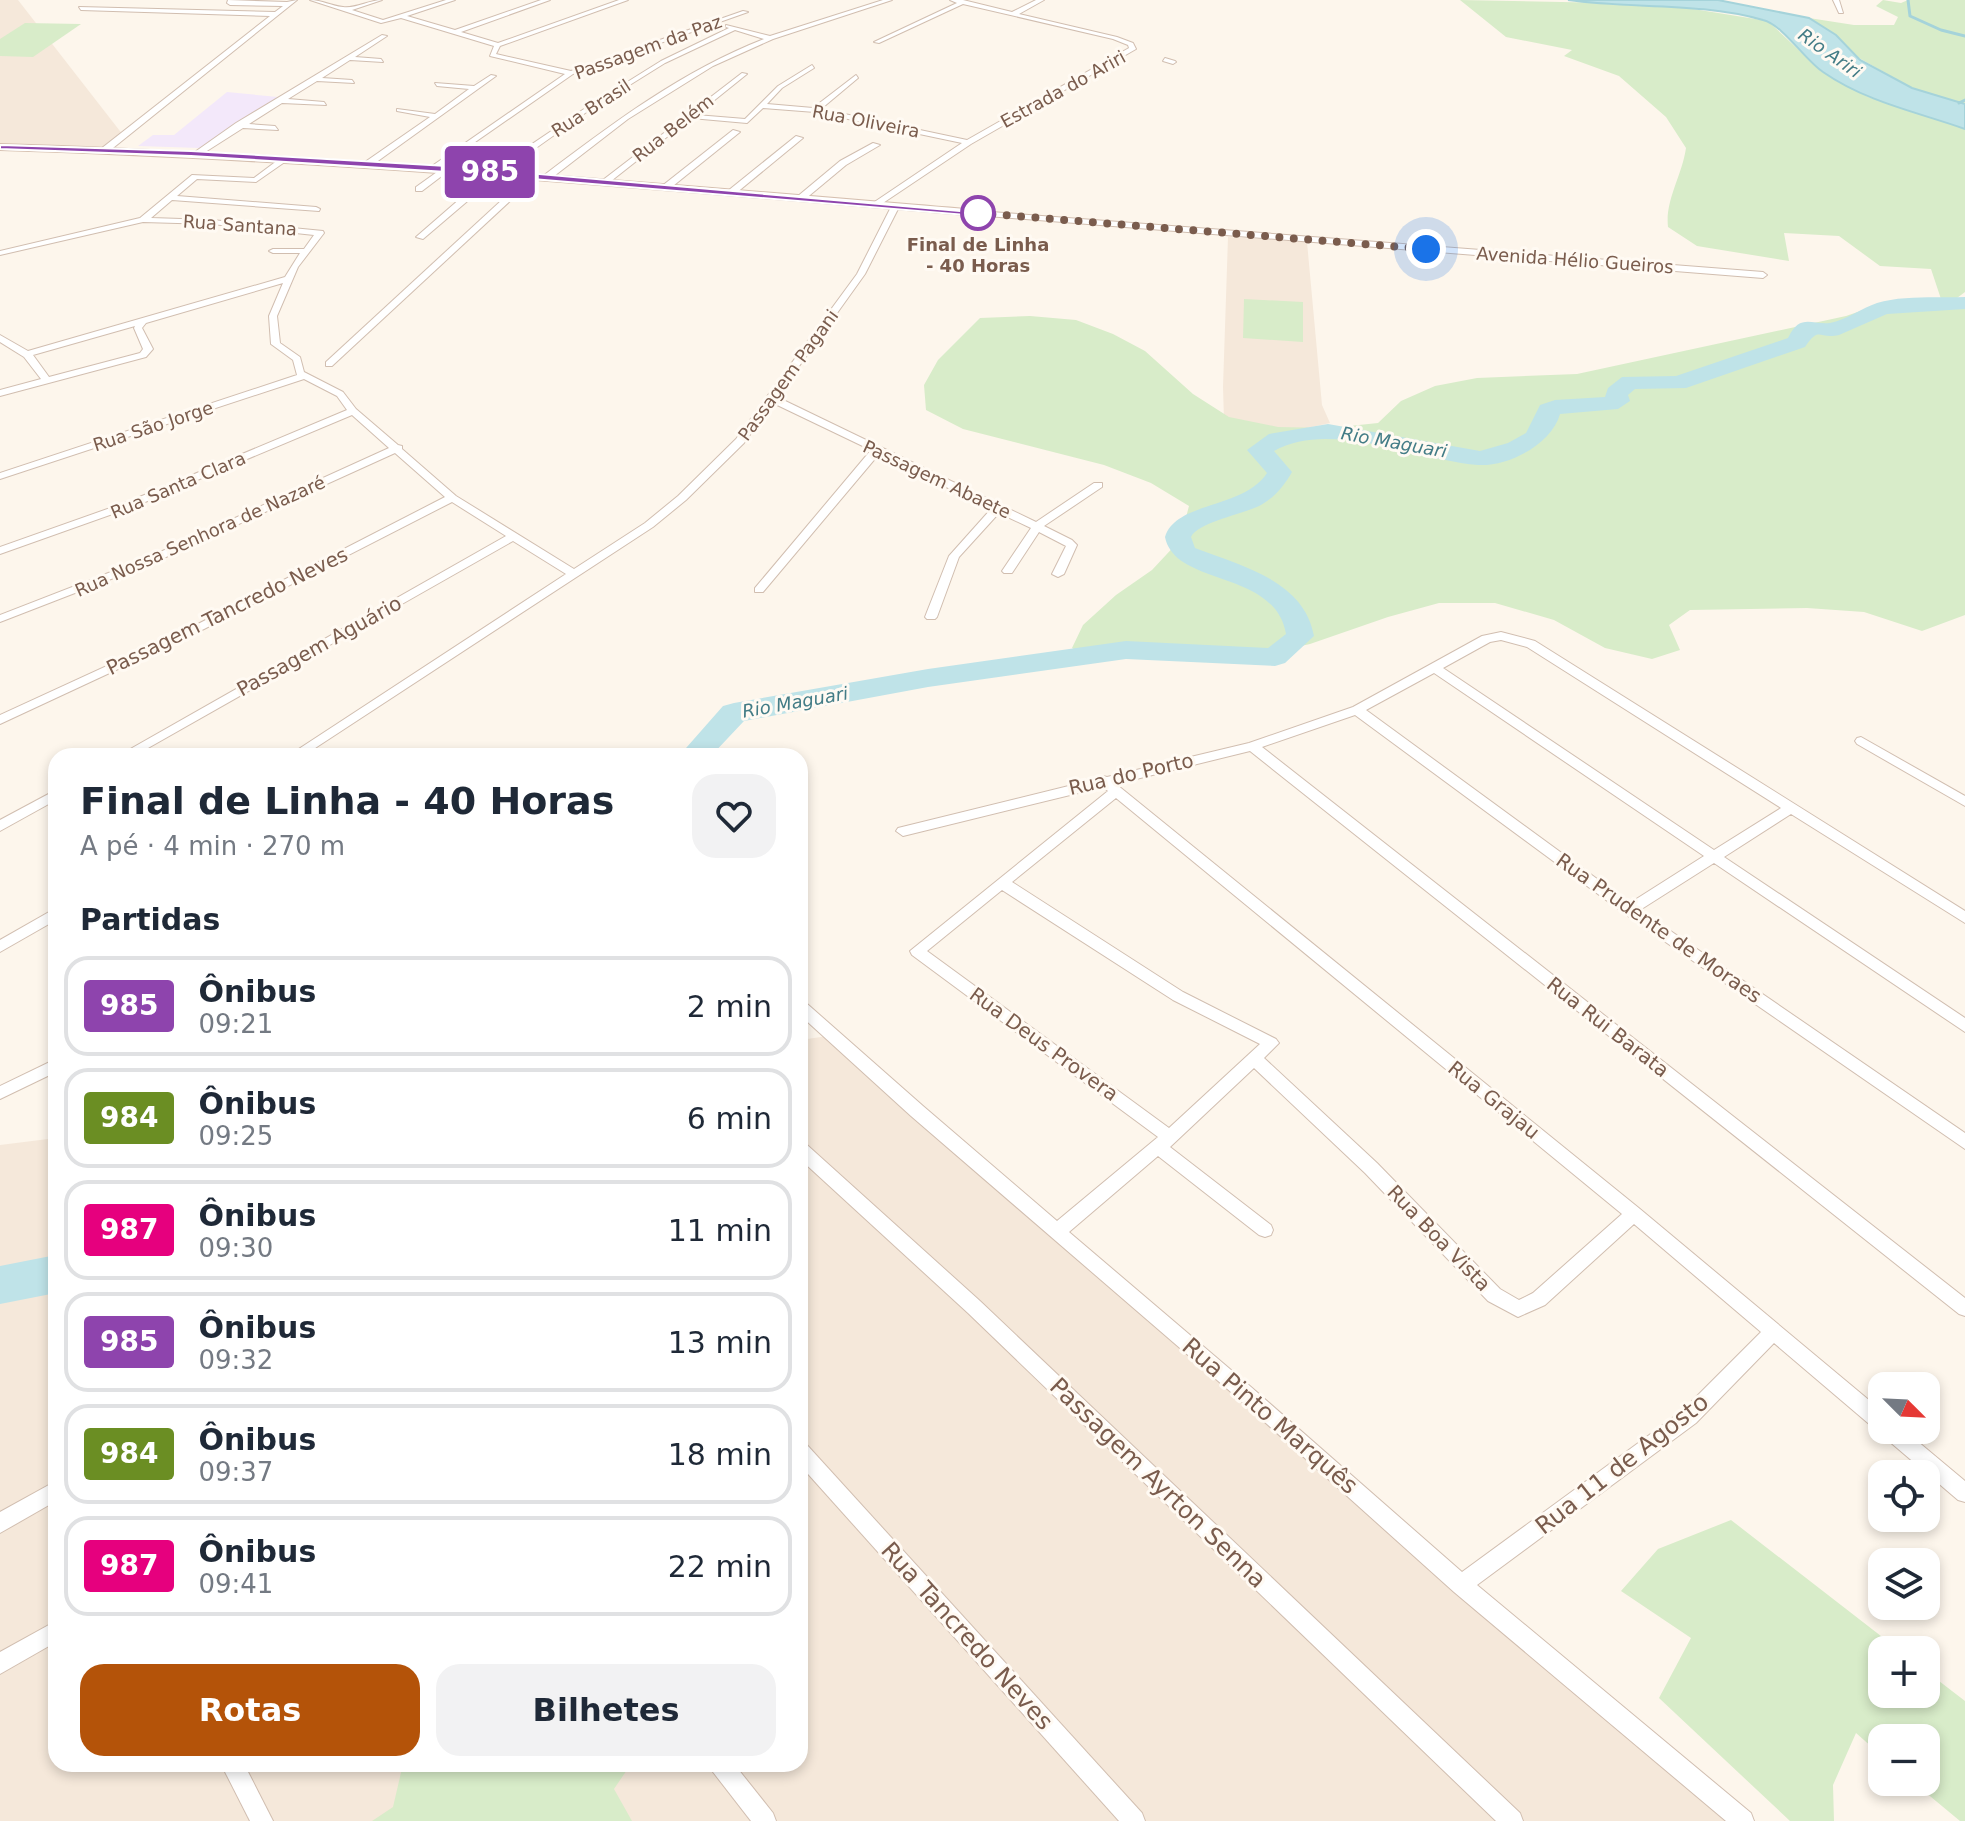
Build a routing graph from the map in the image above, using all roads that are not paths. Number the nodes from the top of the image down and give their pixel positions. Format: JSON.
{"nodes":[{"id":1,"x":94,"y":0,"type":"edge"},
{"id":2,"x":231,"y":0,"type":"edge"},
{"id":3,"x":313,"y":0,"type":"edge"},
{"id":4,"x":379,"y":0,"type":"edge"},
{"id":5,"x":452,"y":0,"type":"edge"},
{"id":6,"x":547,"y":0,"type":"edge"},
{"id":7,"x":625,"y":0,"type":"edge"},
{"id":8,"x":889,"y":0,"type":"edge"},
{"id":9,"x":953,"y":0,"type":"edge"},
{"id":10,"x":1041,"y":0,"type":"edge"},
{"id":11,"x":1836,"y":0,"type":"edge"},
{"id":12,"x":965,"y":1,"type":"edge"},
{"id":13,"x":291,"y":2,"type":"edge"},
{"id":14,"x":346,"y":10,"type":"junction"},
{"id":15,"x":745,"y":12,"type":"dead end"},
{"id":16,"x":1841,"y":12,"type":"dead end"},
{"id":17,"x":275,"y":14,"type":"junction"},
{"id":18,"x":1013,"y":14,"type":"junction"},
{"id":19,"x":400,"y":16,"type":"junction"},
{"id":20,"x":716,"y":22,"type":"junction"},
{"id":21,"x":735,"y":28,"type":"junction"},
{"id":22,"x":457,"y":31,"type":"junction"},
{"id":23,"x":384,"y":36,"type":"dead end"},
{"id":24,"x":769,"y":38,"type":"junction"},
{"id":25,"x":877,"y":42,"type":"dead end"},
{"id":26,"x":498,"y":45,"type":"junction"},
{"id":27,"x":345,"y":58,"type":"junction"},
{"id":28,"x":381,"y":61,"type":"dead end"},
{"id":29,"x":812,"y":67,"type":"dead end"},
{"id":30,"x":571,"y":73,"type":"junction"},
{"id":31,"x":744,"y":74,"type":"dead end"},
{"id":32,"x":493,"y":76,"type":"dead end"},
{"id":33,"x":856,"y":77,"type":"dead end"},
{"id":34,"x":313,"y":79,"type":"junction"},
{"id":35,"x":352,"y":82,"type":"dead end"},
{"id":36,"x":437,"y":84,"type":"dead end"},
{"id":37,"x":475,"y":88,"type":"junction"},
{"id":38,"x":278,"y":101,"type":"junction"},
{"id":39,"x":324,"y":104,"type":"dead end"},
{"id":40,"x":762,"y":106,"type":"junction"},
{"id":41,"x":399,"y":110,"type":"dead end"},
{"id":42,"x":815,"y":110,"type":"junction"},
{"id":43,"x":435,"y":116,"type":"junction"},
{"id":44,"x":688,"y":116,"type":"junction"},
{"id":45,"x":238,"y":125,"type":"junction"},
{"id":46,"x":275,"y":128,"type":"dead end"},
{"id":47,"x":736,"y":132,"type":"dead end"},
{"id":48,"x":799,"y":138,"type":"dead end"},
{"id":49,"x":968,"y":142,"type":"junction"},
{"id":50,"x":876,"y":145,"type":"dead end"},
{"id":51,"x":0,"y":147,"type":"edge"},
{"id":52,"x":105,"y":150,"type":"junction"},
{"id":53,"x":196,"y":154,"type":"junction"},
{"id":54,"x":285,"y":159,"type":"junction"},
{"id":55,"x":368,"y":164,"type":"junction"},
{"id":56,"x":441,"y":169,"type":"junction"},
{"id":57,"x":495,"y":173,"type":"junction"},
{"id":58,"x":532,"y":177,"type":"junction"},
{"id":59,"x":546,"y":178,"type":"junction"},
{"id":60,"x":603,"y":183,"type":"junction"},
{"id":61,"x":665,"y":188,"type":"junction"},
{"id":62,"x":419,"y":189,"type":"dead end"},
{"id":63,"x":732,"y":192,"type":"junction"},
{"id":64,"x":172,"y":198,"type":"junction"},
{"id":65,"x":801,"y":198,"type":"junction"},
{"id":66,"x":874,"y":205,"type":"junction"},
{"id":67,"x":895,"y":207,"type":"junction"},
{"id":68,"x":316,"y":209,"type":"dead end"},
{"id":69,"x":978,"y":213,"type":"joint"},
{"id":70,"x":143,"y":220,"type":"junction"},
{"id":71,"x":420,"y":237,"type":"dead end"},
{"id":72,"x":307,"y":248,"type":"junction"},
{"id":73,"x":273,"y":251,"type":"dead end"},
{"id":74,"x":0,"y":253,"type":"edge"},
{"id":75,"x":1763,"y":275,"type":"dead end"},
{"id":76,"x":288,"y":279,"type":"junction"},
{"id":77,"x":143,"y":321,"type":"junction"},
{"id":78,"x":0,"y":338,"type":"edge"},
{"id":79,"x":28,"y":354,"type":"junction"},
{"id":80,"x":329,"y":364,"type":"dead end"},
{"id":81,"x":307,"y":375,"type":"junction"},
{"id":82,"x":47,"y":382,"type":"junction"},
{"id":83,"x":0,"y":393,"type":"edge"},
{"id":84,"x":773,"y":399,"type":"junction"},
{"id":85,"x":353,"y":411,"type":"junction"},
{"id":86,"x":398,"y":448,"type":"junction"},
{"id":87,"x":876,"y":451,"type":"junction"},
{"id":88,"x":0,"y":476,"type":"edge"},
{"id":89,"x":1098,"y":485,"type":"dead end"},
{"id":90,"x":452,"y":498,"type":"junction"},
{"id":91,"x":999,"y":507,"type":"junction"},
{"id":92,"x":1038,"y":526,"type":"junction"},
{"id":93,"x":514,"y":536,"type":"junction"},
{"id":94,"x":0,"y":551,"type":"edge"},
{"id":95,"x":1008,"y":571,"type":"dead end"},
{"id":96,"x":572,"y":573,"type":"junction"},
{"id":97,"x":1058,"y":574,"type":"dead end"},
{"id":98,"x":759,"y":590,"type":"dead end"},
{"id":99,"x":931,"y":617,"type":"dead end"},
{"id":100,"x":0,"y":619,"type":"edge"},
{"id":101,"x":1437,"y":669,"type":"junction"},
{"id":102,"x":1357,"y":710,"type":"junction"},
{"id":103,"x":0,"y":720,"type":"edge"},
{"id":104,"x":1861,"y":741,"type":"dead end"},
{"id":105,"x":1252,"y":746,"type":"junction"},
{"id":106,"x":138,"y":748,"type":"edge"},
{"id":107,"x":306,"y":748,"type":"edge"},
{"id":108,"x":1109,"y":786,"type":"junction"},
{"id":109,"x":48,"y":799,"type":"edge"},
{"id":110,"x":1965,"y":802,"type":"edge"},
{"id":111,"x":1789,"y":809,"type":"junction"},
{"id":112,"x":0,"y":826,"type":"edge"},
{"id":113,"x":903,"y":831,"type":"dead end"},
{"id":114,"x":1714,"y":856,"type":"junction"},
{"id":115,"x":1002,"y":883,"type":"junction"},
{"id":116,"x":1630,"y":910,"type":"junction"},
{"id":117,"x":48,"y":918,"type":"edge"},
{"id":118,"x":1965,"y":918,"type":"edge"},
{"id":119,"x":0,"y":947,"type":"edge"},
{"id":120,"x":808,"y":1013,"type":"edge"},
{"id":121,"x":1965,"y":1026,"type":"edge"},
{"id":122,"x":1254,"y":1058,"type":"junction"},
{"id":123,"x":48,"y":1069,"type":"edge"},
{"id":124,"x":0,"y":1093,"type":"edge"},
{"id":125,"x":1164,"y":1142,"type":"junction"},
{"id":126,"x":1965,"y":1142,"type":"edge"},
{"id":127,"x":808,"y":1156,"type":"edge"},
{"id":128,"x":1634,"y":1214,"type":"junction"},
{"id":129,"x":1059,"y":1230,"type":"junction"},
{"id":130,"x":1265,"y":1230,"type":"dead end"},
{"id":131,"x":1965,"y":1308,"type":"edge"},
{"id":132,"x":1773,"y":1332,"type":"junction"},
{"id":133,"x":1868,"y":1411,"type":"edge"},
{"id":134,"x":1907,"y":1444,"type":"edge"},
{"id":135,"x":808,"y":1460,"type":"edge"},
{"id":136,"x":1965,"y":1493,"type":"edge"},
{"id":137,"x":48,"y":1495,"type":"edge"},
{"id":138,"x":0,"y":1523,"type":"edge"},
{"id":139,"x":1461,"y":1585,"type":"junction"},
{"id":140,"x":48,"y":1636,"type":"edge"},
{"id":141,"x":0,"y":1664,"type":"edge"},
{"id":142,"x":236,"y":1772,"type":"edge"},
{"id":143,"x":727,"y":1772,"type":"edge"},
{"id":144,"x":262,"y":1821,"type":"edge"},
{"id":145,"x":765,"y":1821,"type":"edge"},
{"id":146,"x":1134,"y":1821,"type":"edge"},
{"id":147,"x":1512,"y":1821,"type":"edge"},
{"id":148,"x":1743,"y":1821,"type":"edge"}],
"edges":[{"from":1,"to":17,"type":"street"},
{"from":2,"to":13,"type":"street"},
{"from":3,"to":14,"type":"street"},
{"from":4,"to":14,"type":"street"},
{"from":5,"to":19,"type":"street"},
{"from":6,"to":22,"type":"street"},
{"from":7,"to":26,"type":"street"},
{"from":8,"to":24,"type":"street"},
{"from":9,"to":12,"type":"street","name":"Estrada do Ariri"},
{"from":10,"to":18,"type":"street"},
{"from":11,"to":16,"type":"street"},
{"from":12,"to":18,"type":"street","name":"Estrada do Ariri"},
{"from":12,"to":25,"type":"street"},
{"from":13,"to":17,"type":"street"},
{"from":14,"to":19,"type":"street"},
{"from":15,"to":20,"type":"street","name":"Passagem da Paz"},
{"from":17,"to":52,"type":"street"},
{"from":18,"to":49,"type":"street","name":"Estrada do Ariri"},
{"from":19,"to":22,"type":"street"},
{"from":20,"to":21,"type":"street"},
{"from":20,"to":30,"type":"street","name":"Passagem da Paz"},
{"from":21,"to":24,"type":"street"},
{"from":21,"to":57,"type":"street","name":"Rua Brasil"},
{"from":22,"to":26,"type":"street"},
{"from":23,"to":27,"type":"street"},
{"from":24,"to":59,"type":"street"},
{"from":26,"to":30,"type":"street"},
{"from":27,"to":28,"type":"street"},
{"from":27,"to":34,"type":"street"},
{"from":29,"to":40,"type":"street"},
{"from":30,"to":56,"type":"street","name":"Passagem da Paz"},
{"from":31,"to":44,"type":"street","name":"Rua Belém"},
{"from":32,"to":37,"type":"street"},
{"from":33,"to":42,"type":"street"},
{"from":34,"to":35,"type":"street"},
{"from":34,"to":38,"type":"street"},
{"from":36,"to":37,"type":"street"},
{"from":37,"to":43,"type":"street"},
{"from":38,"to":39,"type":"street"},
{"from":38,"to":45,"type":"street"},
{"from":40,"to":42,"type":"street","name":"Rua Oliveira"},
{"from":40,"to":44,"type":"street"},
{"from":41,"to":43,"type":"street"},
{"from":42,"to":49,"type":"street","name":"Rua Oliveira"},
{"from":43,"to":55,"type":"street"},
{"from":44,"to":60,"type":"street","name":"Rua Belém"},
{"from":45,"to":46,"type":"street"},
{"from":45,"to":53,"type":"street"},
{"from":47,"to":61,"type":"street"},
{"from":48,"to":63,"type":"street"},
{"from":49,"to":66,"type":"street","name":"Estrada do Ariri"},
{"from":50,"to":65,"type":"street"},
{"from":51,"to":52,"type":"main road","name":"Avenida Hélio Gueiros"},
{"from":52,"to":53,"type":"main road","name":"Avenida Hélio Gueiros"},
{"from":53,"to":54,"type":"main road","name":"Avenida Hélio Gueiros"},
{"from":54,"to":55,"type":"main road","name":"Avenida Hélio Gueiros"},
{"from":54,"to":64,"type":"street"},
{"from":55,"to":56,"type":"main road","name":"Avenida Hélio Gueiros"},
{"from":56,"to":57,"type":"main road","name":"Avenida Hélio Gueiros"},
{"from":56,"to":62,"type":"street","name":"Passagem da Paz"},
{"from":57,"to":58,"type":"main road","name":"Avenida Hélio Gueiros"},
{"from":57,"to":71,"type":"street","name":"Rua Brasil"},
{"from":58,"to":59,"type":"main road","name":"Avenida Hélio Gueiros"},
{"from":58,"to":80,"type":"street"},
{"from":59,"to":60,"type":"main road","name":"Avenida Hélio Gueiros"},
{"from":60,"to":61,"type":"main road","name":"Avenida Hélio Gueiros"},
{"from":61,"to":63,"type":"main road","name":"Avenida Hélio Gueiros"},
{"from":63,"to":65,"type":"main road","name":"Avenida Hélio Gueiros"},
{"from":64,"to":68,"type":"street","name":"Rua Santana"},
{"from":64,"to":70,"type":"street"},
{"from":65,"to":66,"type":"main road","name":"Avenida Hélio Gueiros"},
{"from":66,"to":67,"type":"main road","name":"Avenida Hélio Gueiros"},
{"from":67,"to":69,"type":"main road","name":"Avenida Hélio Gueiros"},
{"from":67,"to":84,"type":"street","name":"Passagem Pagani"},
{"from":69,"to":75,"type":"street","name":"Avenida Hélio Gueiros"},
{"from":70,"to":72,"type":"street","name":"Rua Santana"},
{"from":70,"to":74,"type":"street"},
{"from":72,"to":73,"type":"street"},
{"from":72,"to":76,"type":"street"},
{"from":76,"to":77,"type":"street"},
{"from":76,"to":81,"type":"street"},
{"from":77,"to":79,"type":"street"},
{"from":77,"to":82,"type":"street"},
{"from":78,"to":79,"type":"street"},
{"from":79,"to":82,"type":"street"},
{"from":81,"to":85,"type":"street"},
{"from":81,"to":88,"type":"street","name":"Rua São Jorge"},
{"from":82,"to":83,"type":"street"},
{"from":84,"to":87,"type":"street","name":"Passagem Abaete"},
{"from":84,"to":96,"type":"street","name":"Passagem Pagani"},
{"from":85,"to":86,"type":"street"},
{"from":85,"to":94,"type":"street","name":"Rua Santa Clara"},
{"from":86,"to":90,"type":"street"},
{"from":86,"to":100,"type":"street","name":"Rua Nossa Senhora de Nazaré"},
{"from":87,"to":91,"type":"street","name":"Passagem Abaete"},
{"from":87,"to":98,"type":"street"},
{"from":89,"to":92,"type":"street"},
{"from":90,"to":93,"type":"street"},
{"from":90,"to":103,"type":"street","name":"Passagem Tancredo Neves"},
{"from":91,"to":92,"type":"street","name":"Passagem Abaete"},
{"from":91,"to":99,"type":"street"},
{"from":92,"to":95,"type":"street"},
{"from":92,"to":97,"type":"street","name":"Passagem Abaete"},
{"from":93,"to":96,"type":"street"},
{"from":93,"to":106,"type":"street","name":"Passagem Aguário"},
{"from":96,"to":107,"type":"street","name":"Passagem Pagani"},
{"from":101,"to":102,"type":"street","name":"Rua do Porto"},
{"from":101,"to":111,"type":"street","name":"Rua do Porto"},
{"from":101,"to":114,"type":"street"},
{"from":102,"to":105,"type":"street","name":"Rua do Porto"},
{"from":102,"to":116,"type":"street","name":"Rua Prudente de Moraes"},
{"from":104,"to":110,"type":"street"},
{"from":105,"to":108,"type":"street","name":"Rua do Porto"},
{"from":105,"to":131,"type":"street","name":"Rua Rui Barata"},
{"from":108,"to":113,"type":"street","name":"Rua do Porto"},
{"from":108,"to":115,"type":"street"},
{"from":108,"to":128,"type":"street","name":"Rua Grajau"},
{"from":109,"to":112,"type":"street"},
{"from":111,"to":114,"type":"street"},
{"from":111,"to":118,"type":"street","name":"Rua do Porto"},
{"from":114,"to":116,"type":"street"},
{"from":114,"to":121,"type":"street"},
{"from":115,"to":122,"type":"street"},
{"from":115,"to":125,"type":"street","name":"Rua Deus Provera"},
{"from":116,"to":126,"type":"street","name":"Rua Prudente de Moraes"},
{"from":117,"to":119,"type":"street"},
{"from":120,"to":129,"type":"street","name":"Rua Pinto Marquês"},
{"from":122,"to":125,"type":"street"},
{"from":122,"to":128,"type":"street","name":"Rua Boa Vista"},
{"from":123,"to":124,"type":"street"},
{"from":125,"to":129,"type":"street"},
{"from":125,"to":130,"type":"street","name":"Rua Deus Provera"},
{"from":127,"to":147,"type":"street","name":"Passagem Ayrton Senna"},
{"from":128,"to":132,"type":"street","name":"Rua Grajau"},
{"from":129,"to":139,"type":"street","name":"Rua Pinto Marquês"},
{"from":132,"to":133,"type":"street","name":"Rua Grajau"},
{"from":132,"to":139,"type":"street","name":"Rua 11 de Agosto"},
{"from":134,"to":136,"type":"street"},
{"from":135,"to":146,"type":"street","name":"Rua Tancredo Neves"},
{"from":137,"to":138,"type":"street"},
{"from":139,"to":148,"type":"street","name":"Rua Pinto Marquês"},
{"from":140,"to":141,"type":"street"},
{"from":142,"to":144,"type":"street"},
{"from":143,"to":145,"type":"street"}]}
